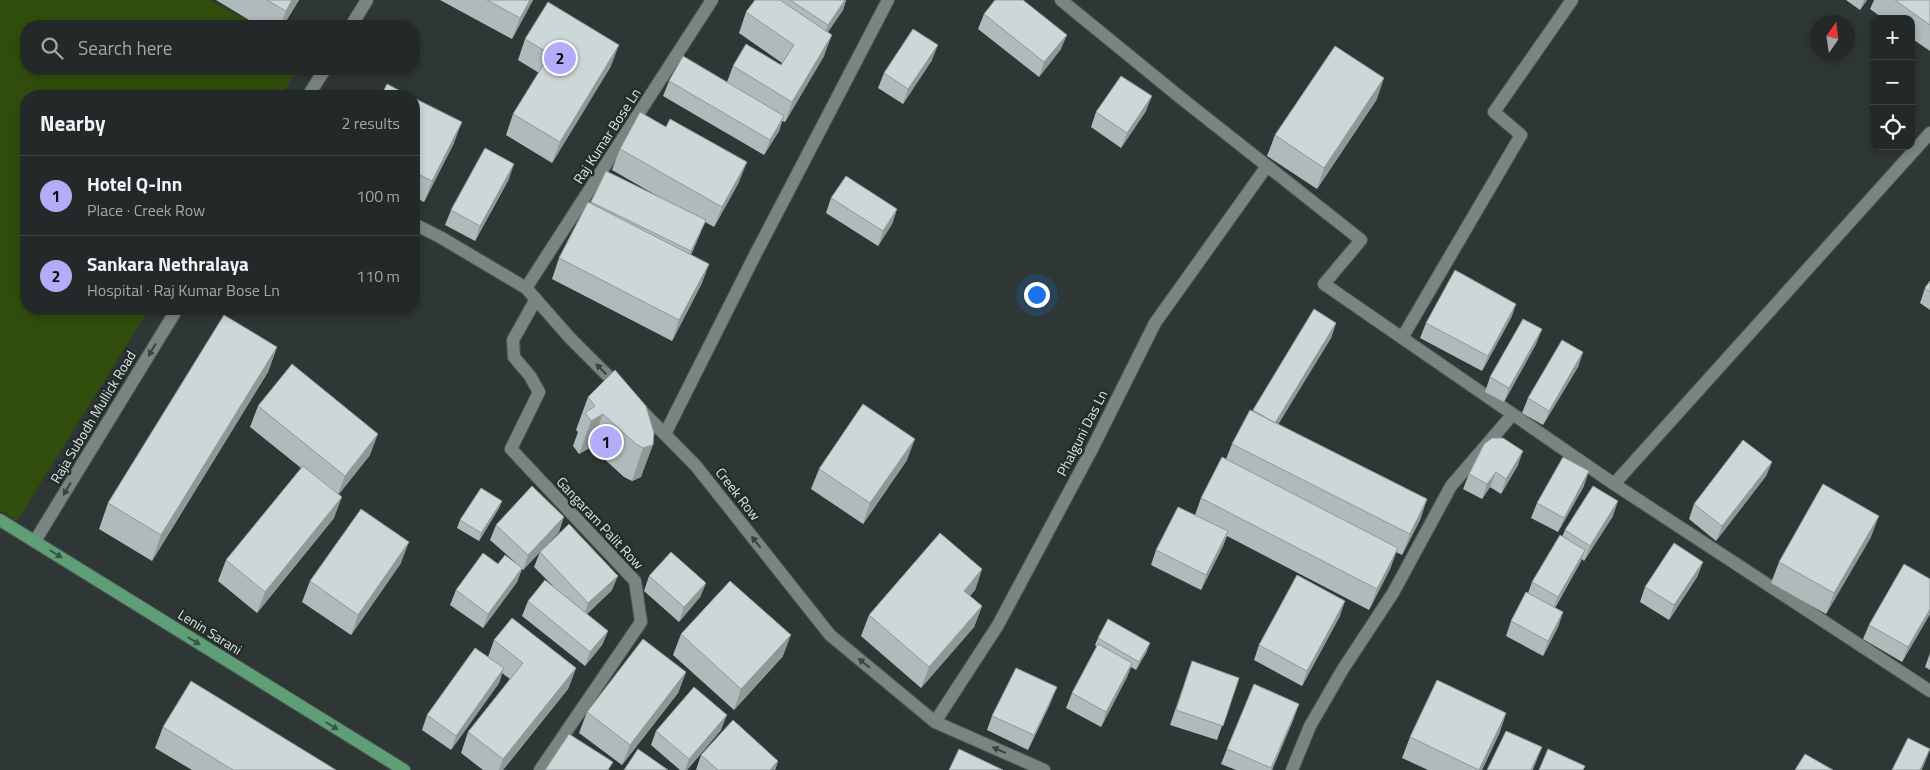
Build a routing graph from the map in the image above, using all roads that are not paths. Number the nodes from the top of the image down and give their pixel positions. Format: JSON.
{"nodes":[{"id":1,"x":368,"y":0,"type":"edge"},
{"id":2,"x":712,"y":0,"type":"edge"},
{"id":3,"x":888,"y":0,"type":"edge"},
{"id":4,"x":1061,"y":0,"type":"edge"},
{"id":5,"x":1572,"y":0,"type":"edge"},
{"id":6,"x":355,"y":20,"type":"edge"},
{"id":7,"x":321,"y":75,"type":"edge"},
{"id":8,"x":312,"y":90,"type":"edge"},
{"id":9,"x":1930,"y":133,"type":"edge"},
{"id":10,"x":1267,"y":166,"type":"junction"},
{"id":11,"x":420,"y":227,"type":"edge"},
{"id":12,"x":526,"y":288,"type":"junction"},
{"id":13,"x":536,"y":298,"type":"junction"},
{"id":14,"x":174,"y":315,"type":"edge"},
{"id":15,"x":1402,"y":338,"type":"junction"},
{"id":16,"x":1513,"y":414,"type":"junction"},
{"id":17,"x":665,"y":434,"type":"junction"},
{"id":18,"x":1614,"y":484,"type":"junction"},
{"id":19,"x":0,"y":520,"type":"edge"},
{"id":20,"x":35,"y":541,"type":"junction"},
{"id":21,"x":1930,"y":691,"type":"edge"},
{"id":22,"x":936,"y":722,"type":"junction"},
{"id":23,"x":404,"y":770,"type":"edge"},
{"id":24,"x":540,"y":770,"type":"edge"},
{"id":25,"x":1044,"y":770,"type":"edge"},
{"id":26,"x":1292,"y":770,"type":"edge"}],
"edges":[{"from":1,"to":6,"type":"street"},
{"from":2,"to":12,"type":"street","name":"Raj Kumar Bose Ln"},
{"from":3,"to":17,"type":"street"},
{"from":4,"to":10,"type":"street"},
{"from":5,"to":15,"type":"street"},
{"from":7,"to":8,"type":"street"},
{"from":9,"to":18,"type":"street"},
{"from":10,"to":15,"type":"street"},
{"from":10,"to":22,"type":"street","name":"Phalguni Das Ln"},
{"from":11,"to":12,"type":"street","name":"Creek Row"},
{"from":12,"to":13,"type":"street","name":"Creek Row"},
{"from":17,"to":13,"type":"street","name":"Creek Row","one_way":true},
{"from":13,"to":24,"type":"street","name":"Gangaram Palit Row"},
{"from":14,"to":20,"type":"street","name":"Raja Subodh Mullick Road","one_way":true},
{"from":15,"to":16,"type":"street"},
{"from":16,"to":18,"type":"street"},
{"from":16,"to":26,"type":"street"},
{"from":22,"to":17,"type":"street","name":"Creek Row","one_way":true},
{"from":18,"to":21,"type":"street"},
{"from":19,"to":20,"type":"main road","name":"Lenin Sarani"},
{"from":20,"to":23,"type":"main road","name":"Lenin Sarani","one_way":true},
{"from":25,"to":22,"type":"street","name":"Creek Row","one_way":true}]}
